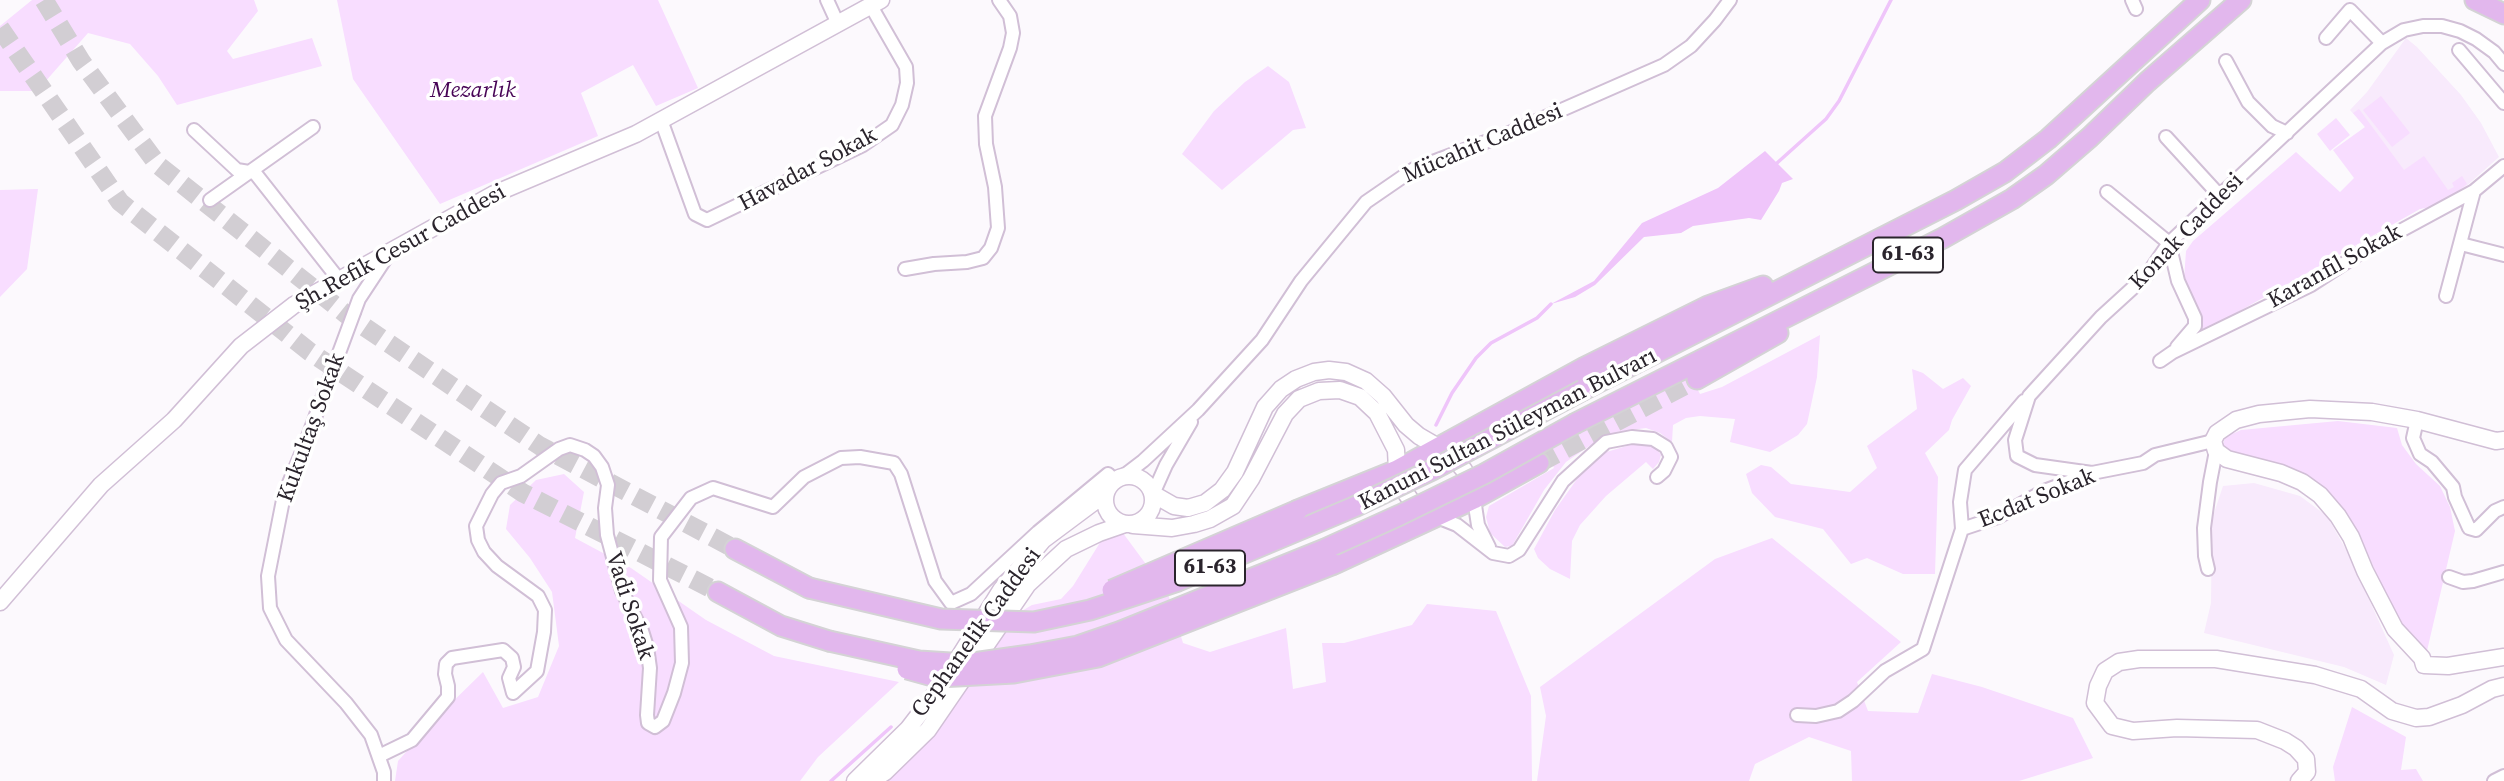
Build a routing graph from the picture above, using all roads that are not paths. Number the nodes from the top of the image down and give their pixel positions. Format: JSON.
{"nodes":[{"id":1,"x":828,"y":0,"type":"edge"},
{"id":2,"x":999,"y":0,"type":"edge"},
{"id":3,"x":1730,"y":0,"type":"edge"},
{"id":4,"x":2200,"y":0,"type":"edge"},
{"id":5,"x":2241,"y":0,"type":"edge"},
{"id":6,"x":2255,"y":0,"type":"edge"},
{"id":7,"x":2475,"y":0,"type":"edge"},
{"id":8,"x":876,"y":3,"type":"edge"},
{"id":9,"x":2504,"y":14,"type":"edge"},
{"id":10,"x":838,"y":24,"type":"junction"},
{"id":11,"x":2204,"y":31,"type":"junction"},
{"id":12,"x":2326,"y":38,"type":"dead end"},
{"id":13,"x":2382,"y":43,"type":"junction"},
{"id":14,"x":2459,"y":50,"type":"dead end"},
{"id":15,"x":2226,"y":61,"type":"dead end"},
{"id":16,"x":2504,"y":64,"type":"edge"},
{"id":17,"x":2504,"y":103,"type":"edge"},
{"id":18,"x":661,"y":120,"type":"junction"},
{"id":19,"x":313,"y":127,"type":"dead end"},
{"id":20,"x":194,"y":130,"type":"dead end"},
{"id":21,"x":2287,"y":133,"type":"junction"},
{"id":22,"x":2166,"y":137,"type":"dead end"},
{"id":23,"x":2504,"y":166,"type":"edge"},
{"id":24,"x":248,"y":173,"type":"junction"},
{"id":25,"x":2474,"y":191,"type":"junction"},
{"id":26,"x":2107,"y":192,"type":"dead end"},
{"id":27,"x":2220,"y":196,"type":"junction"},
{"id":28,"x":210,"y":200,"type":"dead end"},
{"id":29,"x":2169,"y":243,"type":"junction"},
{"id":30,"x":2461,"y":244,"type":"junction"},
{"id":31,"x":387,"y":255,"type":"junction"},
{"id":32,"x":2504,"y":255,"type":"edge"},
{"id":33,"x":1840,"y":259,"type":"junction"},
{"id":34,"x":905,"y":269,"type":"dead end"},
{"id":35,"x":1867,"y":275,"type":"junction"},
{"id":36,"x":340,"y":281,"type":"junction"},
{"id":37,"x":2445,"y":296,"type":"dead end"},
{"id":38,"x":2173,"y":352,"type":"junction"},
{"id":39,"x":2160,"y":361,"type":"dead end"},
{"id":40,"x":1697,"y":379,"type":"tunnel mouth"},
{"id":41,"x":2029,"y":396,"type":"junction"},
{"id":42,"x":1198,"y":410,"type":"junction"},
{"id":43,"x":2417,"y":420,"type":"junction"},
{"id":44,"x":2504,"y":440,"type":"edge"},
{"id":45,"x":2215,"y":446,"type":"junction"},
{"id":46,"x":1440,"y":448,"type":"junction"},
{"id":47,"x":1539,"y":463,"type":"tunnel mouth"},
{"id":48,"x":1397,"y":470,"type":"junction"},
{"id":49,"x":2092,"y":473,"type":"junction"},
{"id":50,"x":1657,"y":477,"type":"dead end"},
{"id":51,"x":1114,"y":484,"type":"junction"},
{"id":52,"x":1153,"y":494,"type":"junction"},
{"id":53,"x":1474,"y":499,"type":"junction"},
{"id":54,"x":2504,"y":507,"type":"edge"},
{"id":55,"x":1437,"y":517,"type":"junction"},
{"id":56,"x":1129,"y":525,"type":"junction"},
{"id":57,"x":1962,"y":529,"type":"junction"},
{"id":58,"x":735,"y":549,"type":"tunnel mouth"},
{"id":59,"x":1493,"y":553,"type":"junction"},
{"id":60,"x":2208,"y":569,"type":"dead end"},
{"id":61,"x":2504,"y":572,"type":"edge"},
{"id":62,"x":2449,"y":577,"type":"dead end"},
{"id":63,"x":718,"y":592,"type":"tunnel mouth"},
{"id":64,"x":0,"y":602,"type":"edge"},
{"id":65,"x":875,"y":603,"type":"junction"},
{"id":66,"x":951,"y":603,"type":"joint"},
{"id":67,"x":869,"y":650,"type":"junction"},
{"id":68,"x":2504,"y":657,"type":"edge"},
{"id":69,"x":2504,"y":686,"type":"edge"},
{"id":70,"x":1797,"y":715,"type":"dead end"},
{"id":71,"x":379,"y":756,"type":"junction"},
{"id":72,"x":2504,"y":776,"type":"edge"},
{"id":73,"x":2305,"y":778,"type":"edge"},
{"id":74,"x":384,"y":781,"type":"edge"},
{"id":75,"x":855,"y":781,"type":"edge"},
{"id":76,"x":871,"y":781,"type":"edge"},
{"id":77,"x":2494,"y":781,"type":"edge"}],
"edges":[{"from":1,"to":10,"type":"street"},
{"from":2,"to":34,"type":"street"},
{"from":3,"to":42,"type":"street","name":"Mücahit Caddesi"},
{"from":4,"to":33,"type":"main road","name":"Kanuni Sultan Süleyman Bulvarı","number":"61-63"},
{"from":5,"to":11,"type":"main road","name":"Kanuni Sultan Süleyman Bulvarı","number":"61-63"},
{"from":6,"to":11,"type":"main road","number":"61-63"},
{"from":7,"to":9,"type":"main road"},
{"from":8,"to":10,"type":"street","name":"Şh.Refik Cesur Caddesi"},
{"from":8,"to":18,"type":"street","name":"Havadar Sokak"},
{"from":10,"to":18,"type":"street","name":"Şh.Refik Cesur Caddesi"},
{"from":11,"to":35,"type":"main road","name":"Kanuni Sultan Süleyman Bulvarı","number":"61-63"},
{"from":12,"to":13,"type":"street"},
{"from":13,"to":16,"type":"street","name":"Konak Caddesi"},
{"from":13,"to":21,"type":"street","name":"Konak Caddesi"},
{"from":14,"to":17,"type":"street"},
{"from":15,"to":21,"type":"street"},
{"from":18,"to":31,"type":"street","name":"Şh.Refik Cesur Caddesi"},
{"from":19,"to":24,"type":"street"},
{"from":20,"to":24,"type":"street"},
{"from":21,"to":27,"type":"street","name":"Konak Caddesi"},
{"from":22,"to":27,"type":"street"},
{"from":23,"to":25,"type":"street","name":"Karanfil Sokak"},
{"from":24,"to":28,"type":"street"},
{"from":24,"to":36,"type":"street"},
{"from":25,"to":30,"type":"street"},
{"from":25,"to":38,"type":"street","name":"Karanfil Sokak"},
{"from":26,"to":29,"type":"street"},
{"from":27,"to":29,"type":"street","name":"Konak Caddesi"},
{"from":29,"to":38,"type":"street"},
{"from":29,"to":41,"type":"street","name":"Konak Caddesi"},
{"from":30,"to":32,"type":"street"},
{"from":30,"to":37,"type":"street"},
{"from":31,"to":36,"type":"street","name":"Şh.Refik Cesur Caddesi"},
{"from":31,"to":71,"type":"street","name":"Kukultaş Sokak"},
{"from":33,"to":46,"type":"main road","number":"61-63"},
{"from":33,"to":65,"type":"main road","name":"Kanuni Sultan Süleyman Bulvarı","number":"61-63","bridge":true},
{"from":35,"to":40,"type":"main road","number":"61-63"},
{"from":35,"to":67,"type":"main road","name":"Kanuni Sultan Süleyman Bulvarı","number":"61-63","bridge":true},
{"from":36,"to":64,"type":"street","name":"Şh.Refik Cesur Caddesi"},
{"from":38,"to":39,"type":"street","name":"Karanfil Sokak"},
{"from":41,"to":49,"type":"street","name":"Konak Caddesi"},
{"from":41,"to":57,"type":"street"},
{"from":42,"to":51,"type":"street","name":"Mücahit Caddesi"},
{"from":42,"to":52,"type":"street"},
{"from":43,"to":44,"type":"street"},
{"from":43,"to":45,"type":"street"},
{"from":43,"to":54,"type":"street"},
{"from":45,"to":49,"type":"street","name":"Ecdat Sokak"},
{"from":45,"to":60,"type":"street"},
{"from":45,"to":68,"type":"street"},
{"from":46,"to":48,"type":"main road","number":"61-63"},
{"from":46,"to":52,"type":"street"},
{"from":46,"to":53,"type":"street"},
{"from":47,"to":53,"type":"main road","number":"61-63"},
{"from":48,"to":55,"type":"street"},
{"from":48,"to":56,"type":"street"},
{"from":48,"to":65,"type":"main road","number":"61-63","bridge":true},
{"from":49,"to":57,"type":"street","name":"Ecdat Sokak"},
{"from":50,"to":59,"type":"street"},
{"from":51,"to":52,"type":"street"},
{"from":51,"to":56,"type":"street"},
{"from":51,"to":66,"type":"street","name":"Mücahit Caddesi"},
{"from":51,"to":75,"type":"street","name":"Cephanelik Caddesi"},
{"from":52,"to":56,"type":"street"},
{"from":53,"to":55,"type":"main road","number":"61-63"},
{"from":53,"to":59,"type":"street"},
{"from":55,"to":59,"type":"street"},
{"from":55,"to":67,"type":"main road","number":"61-63","bridge":true},
{"from":56,"to":76,"type":"street"},
{"from":57,"to":70,"type":"street","name":"Ecdat Sokak"},
{"from":58,"to":65,"type":"main road","name":"Kanuni Sultan Süleyman Bulvarı","number":"61-63","bridge":true},
{"from":61,"to":62,"type":"street"},
{"from":63,"to":67,"type":"main road","name":"Kanuni Sultan Süleyman Bulvarı","number":"61-63","bridge":true},
{"from":66,"to":71,"type":"street","name":"Vadi Sokak"},
{"from":69,"to":73,"type":"street"},
{"from":71,"to":74,"type":"street","name":"Kukultaş Sokak"},
{"from":72,"to":77,"type":"street"}]}
